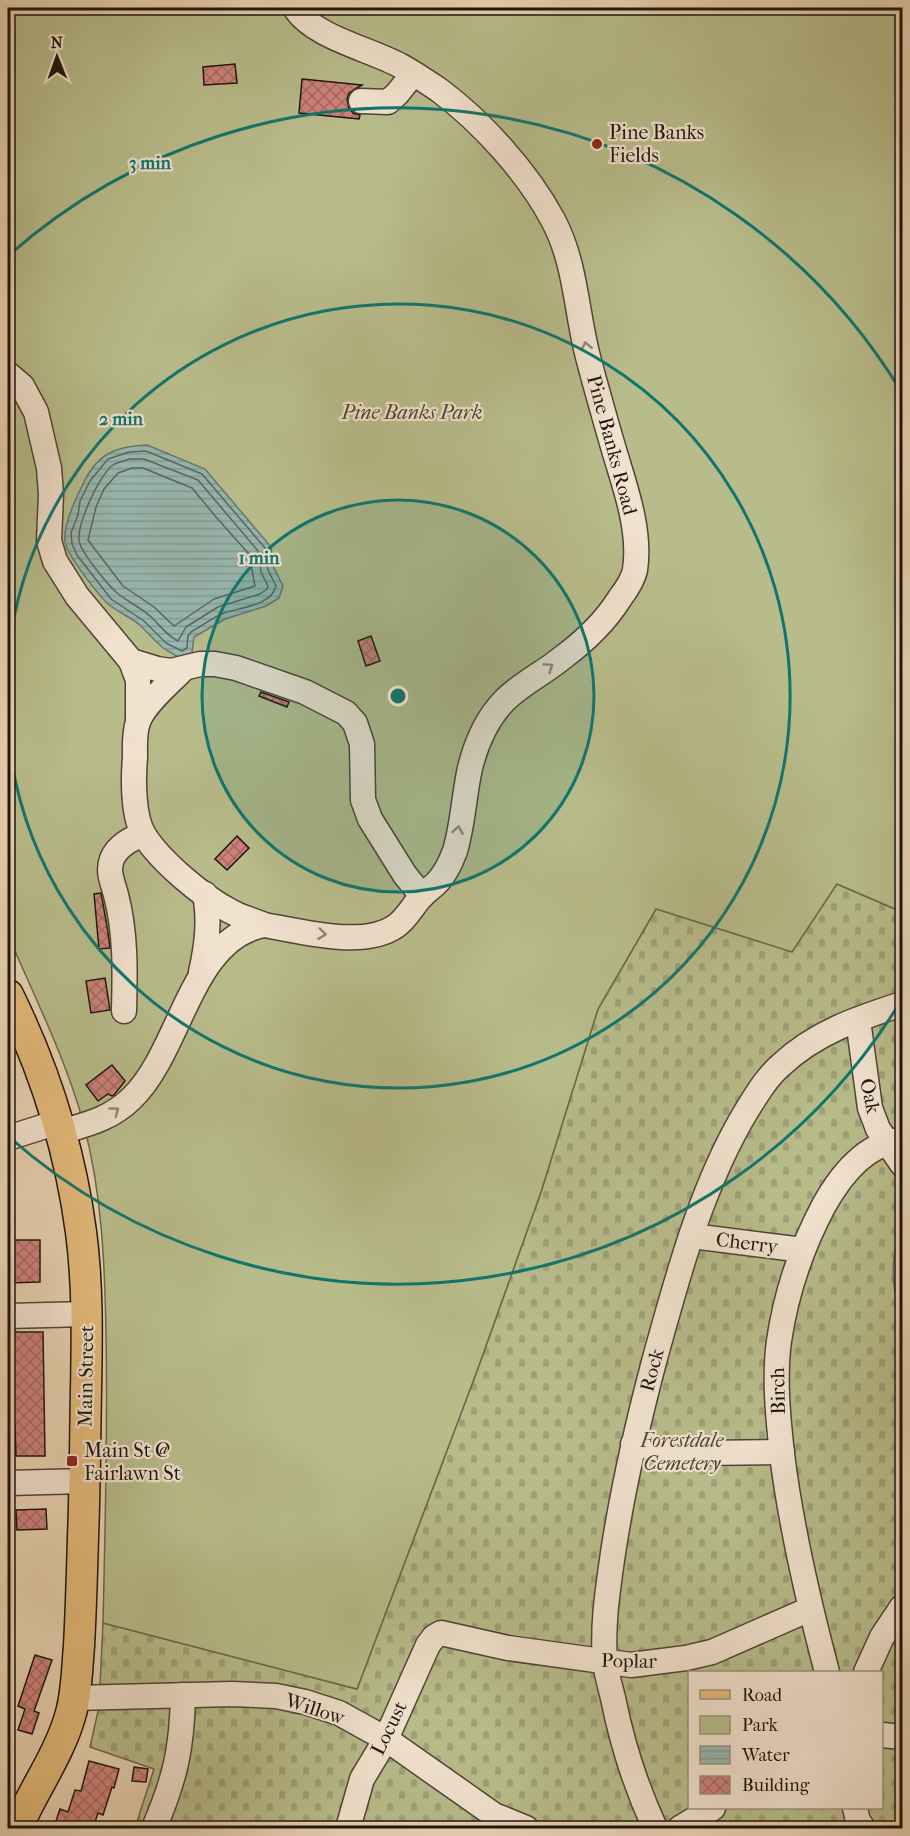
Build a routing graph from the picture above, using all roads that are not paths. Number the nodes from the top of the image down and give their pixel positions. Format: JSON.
{"nodes":[{"id":1,"x":296,"y":8,"type":"edge"},
{"id":2,"x":413,"y":74,"type":"junction"},
{"id":3,"x":361,"y":101,"type":"dead end"},
{"id":4,"x":8,"y":374,"type":"edge"},
{"id":5,"x":131,"y":661,"type":"junction"},
{"id":6,"x":183,"y":669,"type":"junction"},
{"id":7,"x":138,"y":721,"type":"junction"},
{"id":8,"x":143,"y":834,"type":"junction"},
{"id":9,"x":205,"y":894,"type":"junction"},
{"id":10,"x":422,"y":896,"type":"junction"},
{"id":11,"x":264,"y":925,"type":"junction"},
{"id":12,"x":201,"y":972,"type":"junction"},
{"id":13,"x":8,"y":995,"type":"edge"},
{"id":14,"x":903,"y":1004,"type":"edge"},
{"id":15,"x":124,"y":1011,"type":"dead end"},
{"id":16,"x":858,"y":1020,"type":"junction"},
{"id":17,"x":60,"y":1127,"type":"junction"},
{"id":18,"x":8,"y":1138,"type":"edge"},
{"id":19,"x":895,"y":1140,"type":"edge"},
{"id":20,"x":903,"y":1164,"type":"edge"},
{"id":21,"x":692,"y":1236,"type":"junction"},
{"id":22,"x":803,"y":1250,"type":"junction"},
{"id":23,"x":87,"y":1314,"type":"junction"},
{"id":24,"x":8,"y":1316,"type":"edge"},
{"id":25,"x":633,"y":1444,"type":"junction"},
{"id":26,"x":782,"y":1452,"type":"junction"},
{"id":27,"x":85,"y":1481,"type":"junction"},
{"id":28,"x":8,"y":1483,"type":"edge"},
{"id":29,"x":903,"y":1607,"type":"edge"},
{"id":30,"x":810,"y":1609,"type":"junction"},
{"id":31,"x":441,"y":1633,"type":"joint"},
{"id":32,"x":605,"y":1662,"type":"junction"},
{"id":33,"x":827,"y":1671,"type":"edge"},
{"id":34,"x":866,"y":1671,"type":"edge"},
{"id":35,"x":183,"y":1695,"type":"junction"},
{"id":36,"x":74,"y":1698,"type":"junction"},
{"id":37,"x":883,"y":1735,"type":"edge"},
{"id":38,"x":903,"y":1737,"type":"edge"},
{"id":39,"x":386,"y":1739,"type":"junction"},
{"id":40,"x":712,"y":1809,"type":"edge"},
{"id":41,"x":855,"y":1809,"type":"edge"},
{"id":42,"x":17,"y":1816,"type":"edge"},
{"id":43,"x":492,"y":1822,"type":"edge"},
{"id":44,"x":154,"y":1828,"type":"edge"},
{"id":45,"x":348,"y":1828,"type":"edge"},
{"id":46,"x":526,"y":1828,"type":"edge"},
{"id":47,"x":655,"y":1828,"type":"edge"},
{"id":48,"x":680,"y":1828,"type":"edge"},
{"id":49,"x":862,"y":1828,"type":"edge"}],
"edges":[{"from":1,"to":2,"type":"street","name":"Pine Banks Road"},
{"from":2,"to":3,"type":"street"},
{"from":10,"to":2,"type":"street","name":"Pine Banks Road","one_way":true},
{"from":4,"to":5,"type":"street"},
{"from":5,"to":6,"type":"street"},
{"from":5,"to":7,"type":"street"},
{"from":6,"to":7,"type":"street"},
{"from":6,"to":10,"type":"street"},
{"from":7,"to":8,"type":"street"},
{"from":8,"to":9,"type":"street","name":"Pine Banks Road"},
{"from":8,"to":15,"type":"street"},
{"from":9,"to":11,"type":"street","name":"Pine Banks Road"},
{"from":9,"to":12,"type":"street"},
{"from":11,"to":10,"type":"street","name":"Pine Banks Road","one_way":true},
{"from":11,"to":12,"type":"street"},
{"from":17,"to":12,"type":"street","one_way":true},
{"from":13,"to":17,"type":"main road","name":"Main Street"},
{"from":14,"to":16,"type":"street","name":"Rock"},
{"from":16,"to":19,"type":"street","name":"Oak"},
{"from":16,"to":21,"type":"street","name":"Rock"},
{"from":17,"to":18,"type":"street"},
{"from":17,"to":23,"type":"main road","name":"Main Street"},
{"from":19,"to":20,"type":"street","name":"Oak"},
{"from":19,"to":22,"type":"street","name":"Birch"},
{"from":21,"to":22,"type":"street","name":"Cherry"},
{"from":21,"to":25,"type":"street","name":"Rock"},
{"from":22,"to":26,"type":"street","name":"Birch"},
{"from":23,"to":24,"type":"street"},
{"from":23,"to":27,"type":"main road","name":"Main Street"},
{"from":25,"to":26,"type":"street"},
{"from":25,"to":32,"type":"street","name":"Rock"},
{"from":26,"to":30,"type":"street","name":"Birch"},
{"from":27,"to":28,"type":"street"},
{"from":27,"to":36,"type":"main road","name":"Main Street"},
{"from":29,"to":34,"type":"street"},
{"from":30,"to":32,"type":"street","name":"Poplar"},
{"from":30,"to":33,"type":"street","name":"Birch"},
{"from":31,"to":32,"type":"street","name":"Poplar"},
{"from":31,"to":39,"type":"street","name":"Locust"},
{"from":32,"to":47,"type":"street","name":"Rock"},
{"from":35,"to":36,"type":"street","name":"Willow"},
{"from":35,"to":39,"type":"street","name":"Willow"},
{"from":35,"to":44,"type":"street"},
{"from":36,"to":42,"type":"main road","name":"Main Street"},
{"from":37,"to":38,"type":"street"},
{"from":39,"to":43,"type":"street","name":"Willow"},
{"from":39,"to":45,"type":"street","name":"Locust"},
{"from":40,"to":48,"type":"street"},
{"from":41,"to":49,"type":"street"},
{"from":43,"to":46,"type":"street","name":"Willow"}]}
